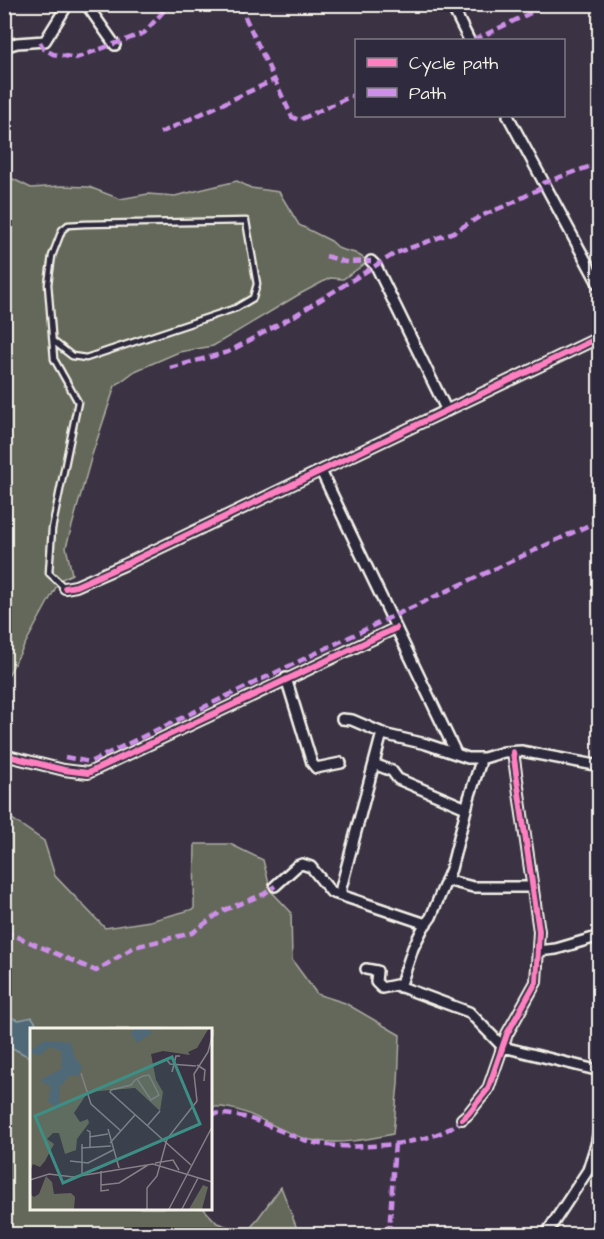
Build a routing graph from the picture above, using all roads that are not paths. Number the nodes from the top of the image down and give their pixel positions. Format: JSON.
{"nodes":[{"id":1,"x":68,"y":4,"type":"edge"},
{"id":2,"x":86,"y":4,"type":"edge"},
{"id":3,"x":451,"y":4,"type":"edge"},
{"id":4,"x":469,"y":39,"type":"edge"},
{"id":5,"x":115,"y":45,"type":"dead end"},
{"id":6,"x":4,"y":47,"type":"edge"},
{"id":7,"x":509,"y":117,"type":"edge"},
{"id":8,"x":371,"y":261,"type":"dead end"},
{"id":9,"x":600,"y":287,"type":"edge"},
{"id":10,"x":600,"y":337,"type":"edge"},
{"id":11,"x":53,"y":341,"type":"junction"},
{"id":12,"x":447,"y":411,"type":"junction"},
{"id":13,"x":321,"y":471,"type":"junction"},
{"id":14,"x":65,"y":588,"type":"joint"},
{"id":15,"x":393,"y":623,"type":"junction"},
{"id":16,"x":286,"y":678,"type":"junction"},
{"id":17,"x":342,"y":719,"type":"dead end"},
{"id":18,"x":382,"y":733,"type":"junction"},
{"id":19,"x":513,"y":752,"type":"junction"},
{"id":20,"x":456,"y":753,"type":"junction"},
{"id":21,"x":4,"y":754,"type":"edge"},
{"id":22,"x":479,"y":758,"type":"junction"},
{"id":23,"x":341,"y":763,"type":"dead end"},
{"id":24,"x":374,"y":764,"type":"junction"},
{"id":25,"x":600,"y":766,"type":"edge"},
{"id":26,"x":466,"y":808,"type":"junction"},
{"id":27,"x":446,"y":880,"type":"junction"},
{"id":28,"x":275,"y":886,"type":"dead end"},
{"id":29,"x":533,"y":887,"type":"junction"},
{"id":30,"x":341,"y":895,"type":"junction"},
{"id":31,"x":426,"y":924,"type":"junction"},
{"id":32,"x":600,"y":936,"type":"edge"},
{"id":33,"x":538,"y":951,"type":"junction"},
{"id":34,"x":366,"y":969,"type":"dead end"},
{"id":35,"x":400,"y":987,"type":"junction"},
{"id":36,"x":503,"y":1047,"type":"junction"},
{"id":37,"x":600,"y":1071,"type":"edge"},
{"id":38,"x":462,"y":1119,"type":"dead end"},
{"id":39,"x":600,"y":1125,"type":"edge"},
{"id":40,"x":546,"y":1234,"type":"edge"}],
"edges":[{"from":1,"to":6,"type":"street"},
{"from":2,"to":5,"type":"street"},
{"from":3,"to":4,"type":"street"},
{"from":7,"to":9,"type":"street"},
{"from":8,"to":12,"type":"street"},
{"from":10,"to":12,"type":"street"},
{"from":11,"to":11,"type":"lane"},
{"from":11,"to":14,"type":"lane"},
{"from":12,"to":13,"type":"street"},
{"from":13,"to":14,"type":"street"},
{"from":13,"to":15,"type":"street"},
{"from":15,"to":16,"type":"street"},
{"from":15,"to":20,"type":"street"},
{"from":16,"to":21,"type":"street"},
{"from":16,"to":23,"type":"street"},
{"from":17,"to":18,"type":"street"},
{"from":18,"to":20,"type":"street"},
{"from":18,"to":24,"type":"street"},
{"from":19,"to":22,"type":"street"},
{"from":19,"to":25,"type":"street"},
{"from":19,"to":29,"type":"street"},
{"from":20,"to":22,"type":"street"},
{"from":22,"to":26,"type":"street"},
{"from":24,"to":26,"type":"street"},
{"from":24,"to":30,"type":"street"},
{"from":26,"to":27,"type":"street"},
{"from":27,"to":29,"type":"street"},
{"from":27,"to":31,"type":"street"},
{"from":28,"to":30,"type":"street"},
{"from":29,"to":33,"type":"street"},
{"from":30,"to":31,"type":"street"},
{"from":31,"to":35,"type":"street"},
{"from":32,"to":33,"type":"street"},
{"from":33,"to":36,"type":"street"},
{"from":34,"to":35,"type":"street"},
{"from":35,"to":36,"type":"street"},
{"from":36,"to":37,"type":"street"},
{"from":36,"to":38,"type":"street"},
{"from":39,"to":40,"type":"street"}]}
